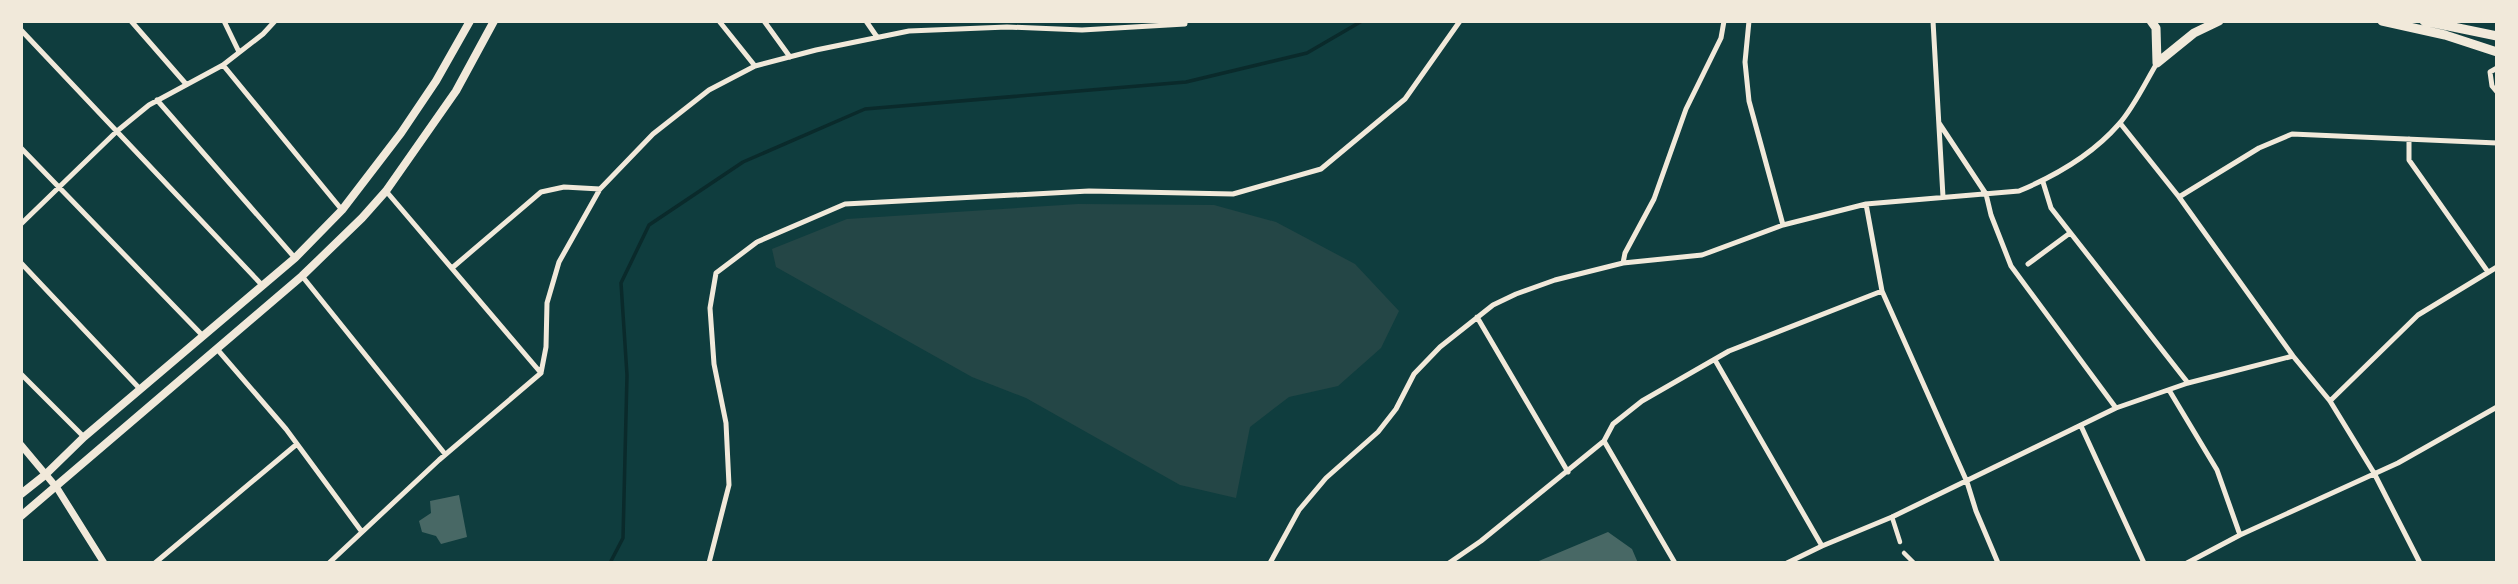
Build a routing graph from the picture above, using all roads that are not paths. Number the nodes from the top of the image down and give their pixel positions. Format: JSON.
{"nodes":[{"id":1,"x":131,"y":21,"type":"edge"},
{"id":2,"x":224,"y":21,"type":"edge"},
{"id":3,"x":275,"y":21,"type":"edge"},
{"id":4,"x":470,"y":21,"type":"edge"},
{"id":5,"x":494,"y":21,"type":"edge"},
{"id":6,"x":719,"y":21,"type":"edge"},
{"id":7,"x":764,"y":21,"type":"edge"},
{"id":8,"x":866,"y":21,"type":"edge"},
{"id":9,"x":913,"y":21,"type":"edge"},
{"id":10,"x":1460,"y":21,"type":"edge"},
{"id":11,"x":1724,"y":21,"type":"edge"},
{"id":12,"x":1749,"y":21,"type":"edge"},
{"id":13,"x":1933,"y":21,"type":"edge"},
{"id":14,"x":2151,"y":21,"type":"edge"},
{"id":15,"x":2219,"y":21,"type":"edge"},
{"id":16,"x":2382,"y":21,"type":"edge"},
{"id":17,"x":2424,"y":21,"type":"edge"},
{"id":18,"x":1185,"y":22,"type":"edge"},
{"id":19,"x":21,"y":30,"type":"edge"},
{"id":20,"x":909,"y":31,"type":"junction"},
{"id":21,"x":2497,"y":36,"type":"edge"},
{"id":22,"x":877,"y":37,"type":"junction"},
{"id":23,"x":239,"y":52,"type":"junction"},
{"id":24,"x":2497,"y":52,"type":"edge"},
{"id":25,"x":790,"y":57,"type":"junction"},
{"id":26,"x":2157,"y":63,"type":"junction"},
{"id":27,"x":223,"y":65,"type":"junction"},
{"id":28,"x":755,"y":66,"type":"junction"},
{"id":29,"x":2497,"y":68,"type":"edge"},
{"id":30,"x":186,"y":84,"type":"junction"},
{"id":31,"x":2497,"y":92,"type":"edge"},
{"id":32,"x":157,"y":100,"type":"junction"},
{"id":33,"x":1939,"y":122,"type":"junction"},
{"id":34,"x":2120,"y":123,"type":"junction"},
{"id":35,"x":116,"y":131,"type":"junction"},
{"id":36,"x":2409,"y":139,"type":"junction"},
{"id":37,"x":2497,"y":143,"type":"edge"},
{"id":38,"x":21,"y":148,"type":"edge"},
{"id":39,"x":2043,"y":182,"type":"junction"},
{"id":40,"x":59,"y":187,"type":"junction"},
{"id":41,"x":600,"y":189,"type":"junction"},
{"id":42,"x":386,"y":191,"type":"junction"},
{"id":43,"x":1986,"y":194,"type":"junction"},
{"id":44,"x":1942,"y":197,"type":"junction"},
{"id":45,"x":2179,"y":198,"type":"junction"},
{"id":46,"x":1866,"y":204,"type":"junction"},
{"id":47,"x":342,"y":210,"type":"junction"},
{"id":48,"x":21,"y":224,"type":"edge"},
{"id":49,"x":1783,"y":225,"type":"junction"},
{"id":50,"x":2070,"y":233,"type":"junction"},
{"id":51,"x":295,"y":258,"type":"junction"},
{"id":52,"x":21,"y":263,"type":"edge"},
{"id":53,"x":1623,"y":263,"type":"junction"},
{"id":54,"x":2028,"y":264,"type":"dead end"},
{"id":55,"x":2497,"y":267,"type":"edge"},
{"id":56,"x":452,"y":268,"type":"junction"},
{"id":57,"x":2488,"y":272,"type":"junction"},
{"id":58,"x":302,"y":276,"type":"junction"},
{"id":59,"x":262,"y":285,"type":"junction"},
{"id":60,"x":1882,"y":292,"type":"junction"},
{"id":61,"x":1477,"y":317,"type":"junction"},
{"id":62,"x":203,"y":336,"type":"junction"},
{"id":63,"x":217,"y":349,"type":"junction"},
{"id":64,"x":2293,"y":356,"type":"junction"},
{"id":65,"x":1715,"y":360,"type":"junction"},
{"id":66,"x":541,"y":373,"type":"junction"},
{"id":67,"x":21,"y":374,"type":"edge"},
{"id":68,"x":2188,"y":383,"type":"junction"},
{"id":69,"x":140,"y":389,"type":"junction"},
{"id":70,"x":2169,"y":390,"type":"junction"},
{"id":71,"x":2330,"y":401,"type":"junction"},
{"id":72,"x":2497,"y":407,"type":"edge"},
{"id":73,"x":2116,"y":408,"type":"junction"},
{"id":74,"x":2081,"y":426,"type":"junction"},
{"id":75,"x":84,"y":437,"type":"junction"},
{"id":76,"x":1604,"y":441,"type":"junction"},
{"id":77,"x":297,"y":444,"type":"junction"},
{"id":78,"x":21,"y":445,"type":"edge"},
{"id":79,"x":445,"y":454,"type":"junction"},
{"id":80,"x":1568,"y":472,"type":"junction"},
{"id":81,"x":2374,"y":473,"type":"junction"},
{"id":82,"x":45,"y":475,"type":"junction"},
{"id":83,"x":1967,"y":482,"type":"junction"},
{"id":84,"x":57,"y":488,"type":"junction"},
{"id":85,"x":21,"y":494,"type":"edge"},
{"id":86,"x":21,"y":516,"type":"edge"},
{"id":87,"x":1892,"y":517,"type":"junction"},
{"id":88,"x":362,"y":532,"type":"junction"},
{"id":89,"x":2240,"y":535,"type":"junction"},
{"id":90,"x":1900,"y":542,"type":"dead end"},
{"id":91,"x":1822,"y":546,"type":"junction"},
{"id":92,"x":1904,"y":553,"type":"dead end"},
{"id":93,"x":104,"y":563,"type":"edge"},
{"id":94,"x":155,"y":563,"type":"edge"},
{"id":95,"x":329,"y":563,"type":"edge"},
{"id":96,"x":709,"y":563,"type":"edge"},
{"id":97,"x":1270,"y":563,"type":"edge"},
{"id":98,"x":1449,"y":563,"type":"edge"},
{"id":99,"x":1675,"y":563,"type":"edge"},
{"id":100,"x":1787,"y":563,"type":"edge"},
{"id":101,"x":1914,"y":563,"type":"edge"},
{"id":102,"x":1998,"y":563,"type":"edge"},
{"id":103,"x":2144,"y":563,"type":"edge"},
{"id":104,"x":2187,"y":563,"type":"edge"},
{"id":105,"x":2420,"y":563,"type":"edge"}],
"edges":[{"from":1,"to":30,"type":"street"},
{"from":2,"to":23,"type":"street"},
{"from":3,"to":23,"type":"street"},
{"from":4,"to":47,"type":"main road"},
{"from":5,"to":42,"type":"main road"},
{"from":6,"to":28,"type":"street"},
{"from":7,"to":25,"type":"street"},
{"from":8,"to":22,"type":"street"},
{"from":9,"to":20,"type":"street"},
{"from":10,"to":96,"type":"street"},
{"from":11,"to":53,"type":"street"},
{"from":12,"to":49,"type":"street"},
{"from":13,"to":33,"type":"street"},
{"from":14,"to":26,"type":"main road"},
{"from":15,"to":26,"type":"main road"},
{"from":16,"to":24,"type":"main road"},
{"from":17,"to":21,"type":"main road"},
{"from":18,"to":20,"type":"street"},
{"from":19,"to":35,"type":"street"},
{"from":20,"to":22,"type":"street"},
{"from":22,"to":25,"type":"street"},
{"from":23,"to":27,"type":"street"},
{"from":25,"to":28,"type":"street"},
{"from":26,"to":34,"type":"street"},
{"from":27,"to":30,"type":"street"},
{"from":27,"to":47,"type":"street"},
{"from":28,"to":41,"type":"street"},
{"from":29,"to":31,"type":"street"},
{"from":30,"to":32,"type":"street"},
{"from":32,"to":35,"type":"street"},
{"from":32,"to":51,"type":"street"},
{"from":33,"to":43,"type":"street"},
{"from":33,"to":44,"type":"street"},
{"from":34,"to":39,"type":"street"},
{"from":34,"to":45,"type":"street"},
{"from":35,"to":40,"type":"street"},
{"from":35,"to":59,"type":"street"},
{"from":36,"to":37,"type":"street"},
{"from":36,"to":45,"type":"street"},
{"from":36,"to":57,"type":"street"},
{"from":38,"to":40,"type":"street"},
{"from":39,"to":43,"type":"street"},
{"from":39,"to":50,"type":"street"},
{"from":40,"to":48,"type":"street"},
{"from":40,"to":62,"type":"street"},
{"from":41,"to":56,"type":"street"},
{"from":41,"to":66,"type":"street"},
{"from":42,"to":56,"type":"street"},
{"from":42,"to":58,"type":"main road"},
{"from":43,"to":44,"type":"street"},
{"from":43,"to":73,"type":"street"},
{"from":44,"to":46,"type":"street"},
{"from":45,"to":64,"type":"street"},
{"from":46,"to":49,"type":"street"},
{"from":46,"to":60,"type":"street"},
{"from":47,"to":51,"type":"main road"},
{"from":49,"to":53,"type":"street"},
{"from":50,"to":54,"type":"street"},
{"from":50,"to":68,"type":"street"},
{"from":51,"to":59,"type":"main road"},
{"from":52,"to":69,"type":"street"},
{"from":53,"to":61,"type":"street"},
{"from":55,"to":57,"type":"street"},
{"from":56,"to":66,"type":"street"},
{"from":57,"to":71,"type":"street"},
{"from":58,"to":63,"type":"main road"},
{"from":58,"to":79,"type":"street"},
{"from":59,"to":62,"type":"main road"},
{"from":60,"to":65,"type":"street"},
{"from":60,"to":83,"type":"street"},
{"from":61,"to":80,"type":"street"},
{"from":61,"to":97,"type":"street"},
{"from":62,"to":69,"type":"main road"},
{"from":63,"to":77,"type":"street"},
{"from":63,"to":84,"type":"main road"},
{"from":64,"to":68,"type":"street"},
{"from":64,"to":71,"type":"street"},
{"from":65,"to":76,"type":"street"},
{"from":65,"to":91,"type":"street"},
{"from":66,"to":79,"type":"street"},
{"from":67,"to":75,"type":"street"},
{"from":68,"to":70,"type":"street"},
{"from":69,"to":75,"type":"main road"},
{"from":70,"to":73,"type":"street"},
{"from":70,"to":89,"type":"street"},
{"from":71,"to":81,"type":"street"},
{"from":72,"to":81,"type":"street"},
{"from":73,"to":74,"type":"street"},
{"from":74,"to":83,"type":"street"},
{"from":74,"to":103,"type":"street"},
{"from":75,"to":82,"type":"main road"},
{"from":76,"to":80,"type":"street"},
{"from":76,"to":99,"type":"street"},
{"from":77,"to":88,"type":"street"},
{"from":77,"to":94,"type":"street"},
{"from":78,"to":82,"type":"street"},
{"from":79,"to":88,"type":"street"},
{"from":80,"to":98,"type":"street"},
{"from":81,"to":89,"type":"street"},
{"from":81,"to":105,"type":"street"},
{"from":82,"to":84,"type":"street"},
{"from":82,"to":85,"type":"main road"},
{"from":83,"to":87,"type":"street"},
{"from":83,"to":102,"type":"street"},
{"from":84,"to":86,"type":"main road"},
{"from":84,"to":93,"type":"street"},
{"from":87,"to":90,"type":"street"},
{"from":87,"to":91,"type":"street"},
{"from":88,"to":95,"type":"street"},
{"from":89,"to":104,"type":"street"},
{"from":91,"to":100,"type":"street"},
{"from":92,"to":101,"type":"street"}]}
